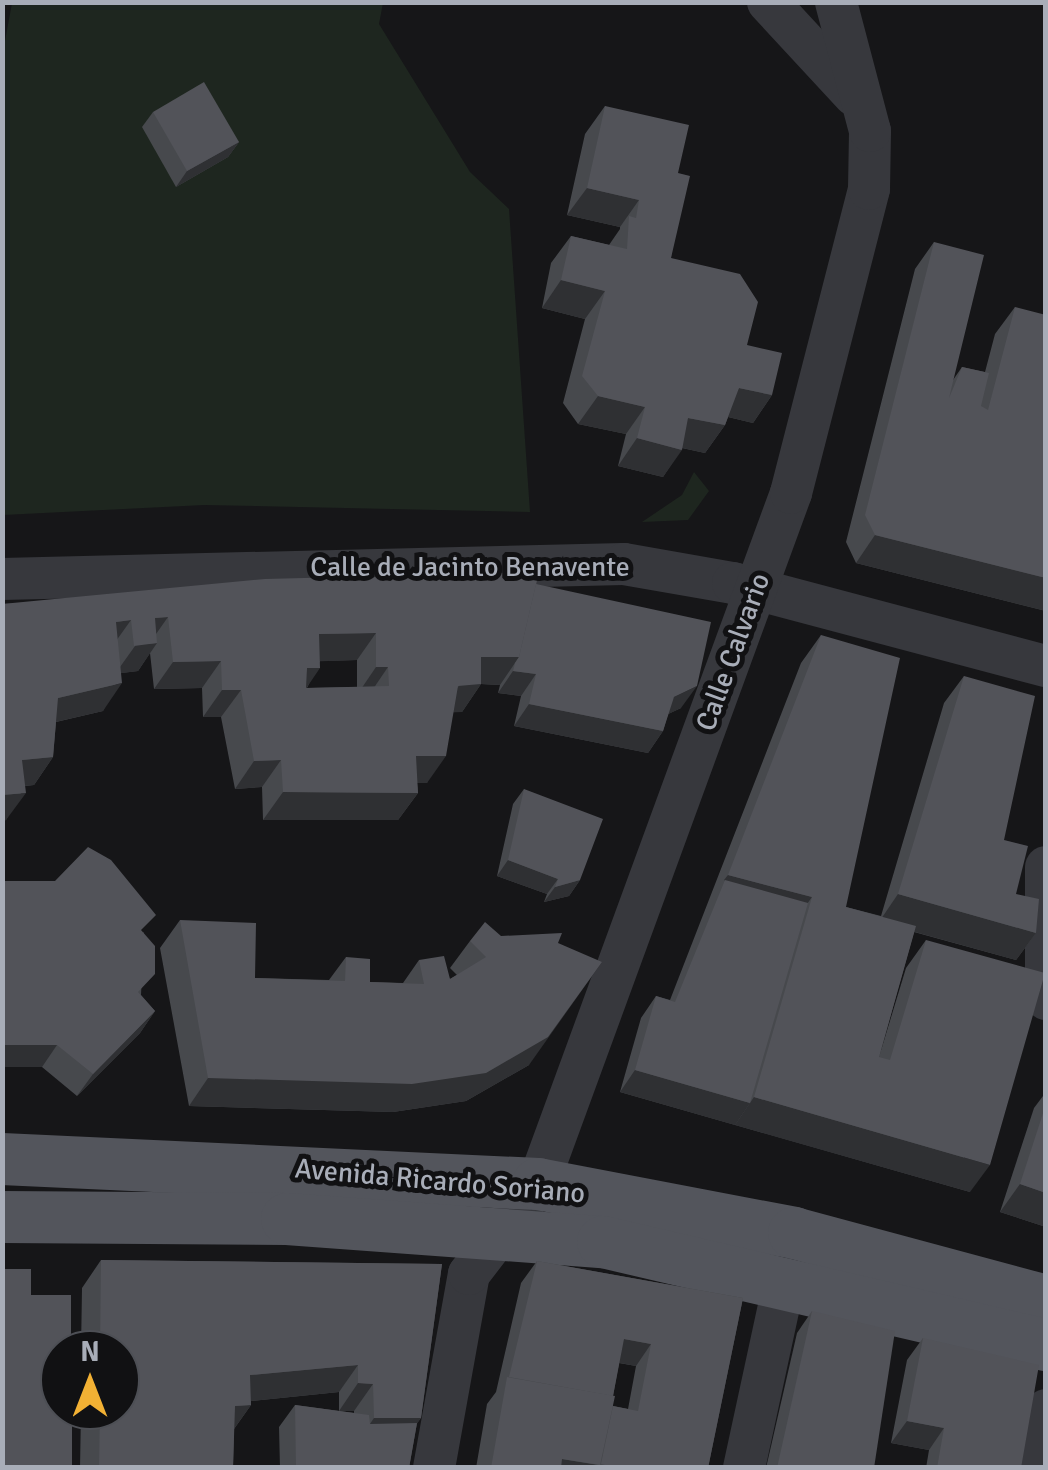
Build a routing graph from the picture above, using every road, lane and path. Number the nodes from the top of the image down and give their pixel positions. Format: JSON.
{"nodes":[{"id":1,"x":768,"y":2,"type":"edge"},
{"id":2,"x":836,"y":2,"type":"edge"},
{"id":3,"x":864,"y":106,"type":"junction"},
{"id":4,"x":2,"y":579,"type":"edge"},
{"id":5,"x":756,"y":590,"type":"junction"},
{"id":6,"x":1046,"y":666,"type":"edge"},
{"id":7,"x":1046,"y":867,"type":"edge"},
{"id":8,"x":1046,"y":999,"type":"edge"},
{"id":9,"x":2,"y":1159,"type":"edge"},
{"id":10,"x":538,"y":1184,"type":"junction"},
{"id":11,"x":2,"y":1218,"type":"edge"},
{"id":12,"x":495,"y":1232,"type":"junction"},
{"id":13,"x":603,"y":1242,"type":"junction"},
{"id":14,"x":785,"y":1279,"type":"junction"},
{"id":15,"x":1046,"y":1301,"type":"edge"},
{"id":16,"x":1046,"y":1344,"type":"edge"},
{"id":17,"x":1046,"y":1410,"type":"edge"},
{"id":18,"x":434,"y":1468,"type":"edge"},
{"id":19,"x":744,"y":1468,"type":"edge"},
{"id":20,"x":1035,"y":1468,"type":"edge"}],
"edges":[{"from":1,"to":3,"type":"street"},
{"from":2,"to":3,"type":"street","name":"Calle Calvario"},
{"from":3,"to":5,"type":"street","name":"Calle Calvario"},
{"from":4,"to":5,"type":"street","name":"Calle de Jacinto Benavente"},
{"from":5,"to":6,"type":"street","name":"Calle de Jacinto Benavente"},
{"from":5,"to":10,"type":"street","name":"Calle Calvario"},
{"from":7,"to":8,"type":"street"},
{"from":9,"to":10,"type":"main road","name":"Avenida Ricardo Soriano"},
{"from":10,"to":12,"type":"street"},
{"from":10,"to":13,"type":"main road"},
{"from":10,"to":15,"type":"main road","name":"Avenida Ricardo Soriano"},
{"from":11,"to":12,"type":"main road","name":"Avenida Ricardo Soriano"},
{"from":12,"to":13,"type":"main road","name":"Avenida Ricardo Soriano"},
{"from":12,"to":18,"type":"street"},
{"from":13,"to":14,"type":"main road","name":"Avenida Ricardo Soriano"},
{"from":14,"to":16,"type":"main road","name":"Avenida Ricardo Soriano"},
{"from":14,"to":19,"type":"street"},
{"from":17,"to":20,"type":"street"}]}
